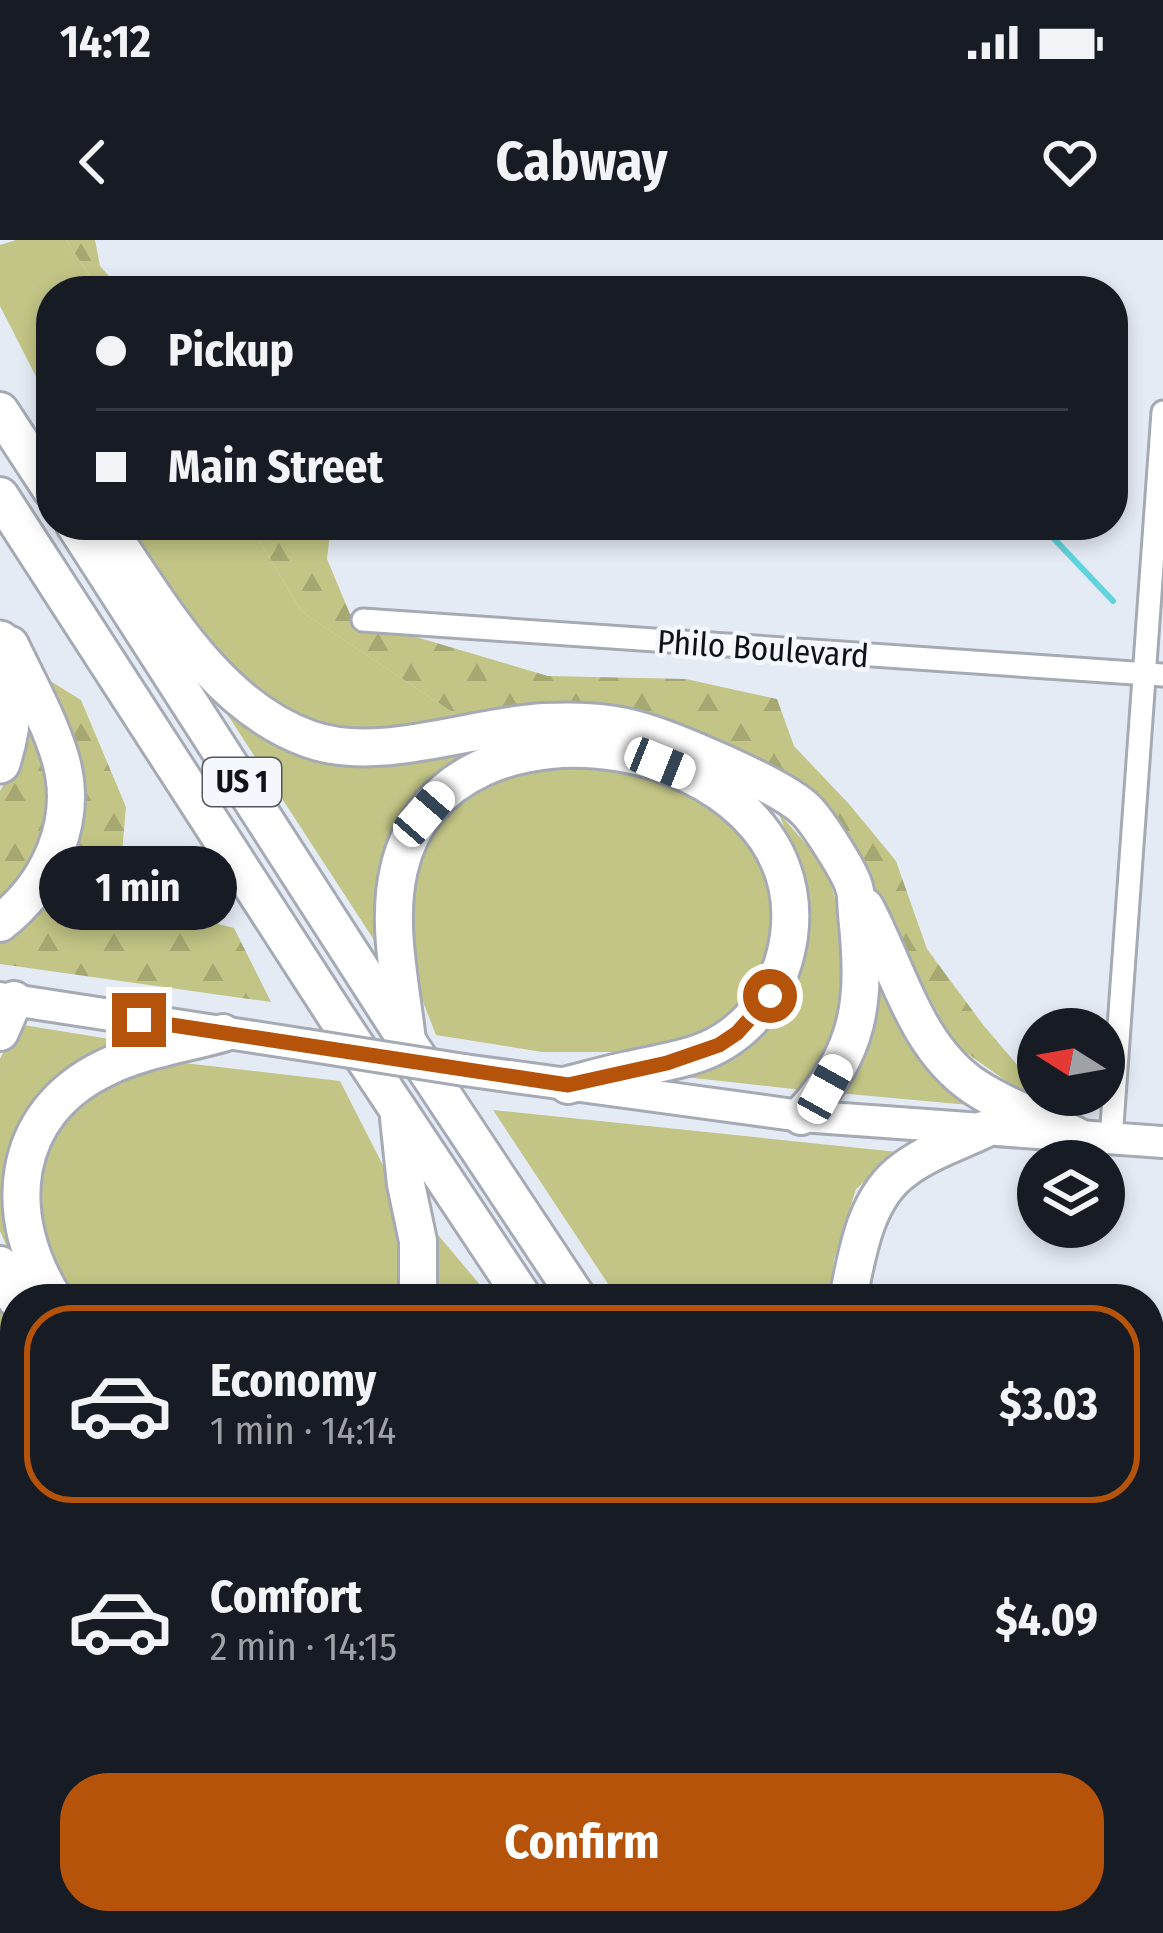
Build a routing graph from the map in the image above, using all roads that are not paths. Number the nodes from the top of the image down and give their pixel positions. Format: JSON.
{"nodes":[{"id":1,"x":0,"y":411,"type":"edge"},
{"id":2,"x":1163,"y":412,"type":"edge"},
{"id":3,"x":36,"y":466,"type":"edge"},
{"id":4,"x":0,"y":496,"type":"edge"},
{"id":5,"x":85,"y":540,"type":"edge"},
{"id":6,"x":117,"y":540,"type":"edge"},
{"id":7,"x":364,"y":620,"type":"dead end"},
{"id":8,"x":0,"y":637,"type":"edge"},
{"id":9,"x":1155,"y":674,"type":"edge"},
{"id":10,"x":0,"y":763,"type":"edge"},
{"id":11,"x":854,"y":886,"type":"junction"},
{"id":12,"x":0,"y":923,"type":"edge"},
{"id":13,"x":5,"y":1010,"type":"edge"},
{"id":14,"x":223,"y":1033,"type":"junction"},
{"id":15,"x":407,"y":1041,"type":"junction"},
{"id":16,"x":568,"y":1085,"type":"junction"},
{"id":17,"x":398,"y":1108,"type":"junction"},
{"id":18,"x":801,"y":1116,"type":"junction"},
{"id":19,"x":983,"y":1130,"type":"junction"},
{"id":20,"x":1093,"y":1137,"type":"junction"},
{"id":21,"x":1163,"y":1142,"type":"edge"},
{"id":22,"x":45,"y":1284,"type":"edge"},
{"id":23,"x":418,"y":1284,"type":"edge"},
{"id":24,"x":514,"y":1284,"type":"edge"},
{"id":25,"x":568,"y":1284,"type":"edge"},
{"id":26,"x":852,"y":1284,"type":"edge"}],
"edges":[{"from":1,"to":3,"type":"highway"},
{"from":2,"to":9,"type":"street"},
{"from":4,"to":17,"type":"highway","number":"US 1"},
{"from":5,"to":15,"type":"highway","number":"US 1"},
{"from":6,"to":11,"type":"highway"},
{"from":7,"to":9,"type":"street","name":"Philo Boulevard"},
{"from":8,"to":10,"type":"highway"},
{"from":8,"to":12,"type":"highway"},
{"from":9,"to":20,"type":"street"},
{"from":11,"to":18,"type":"highway"},
{"from":11,"to":20,"type":"highway"},
{"from":13,"to":14,"type":"main road"},
{"from":14,"to":16,"type":"main road","bridge":true},
{"from":14,"to":22,"type":"highway"},
{"from":15,"to":16,"type":"highway"},
{"from":15,"to":25,"type":"highway","number":"US 1"},
{"from":16,"to":18,"type":"main road"},
{"from":17,"to":23,"type":"highway"},
{"from":17,"to":24,"type":"highway","number":"US 1"},
{"from":18,"to":19,"type":"main road"},
{"from":19,"to":20,"type":"main road"},
{"from":19,"to":26,"type":"highway"},
{"from":20,"to":21,"type":"main road"}]}
